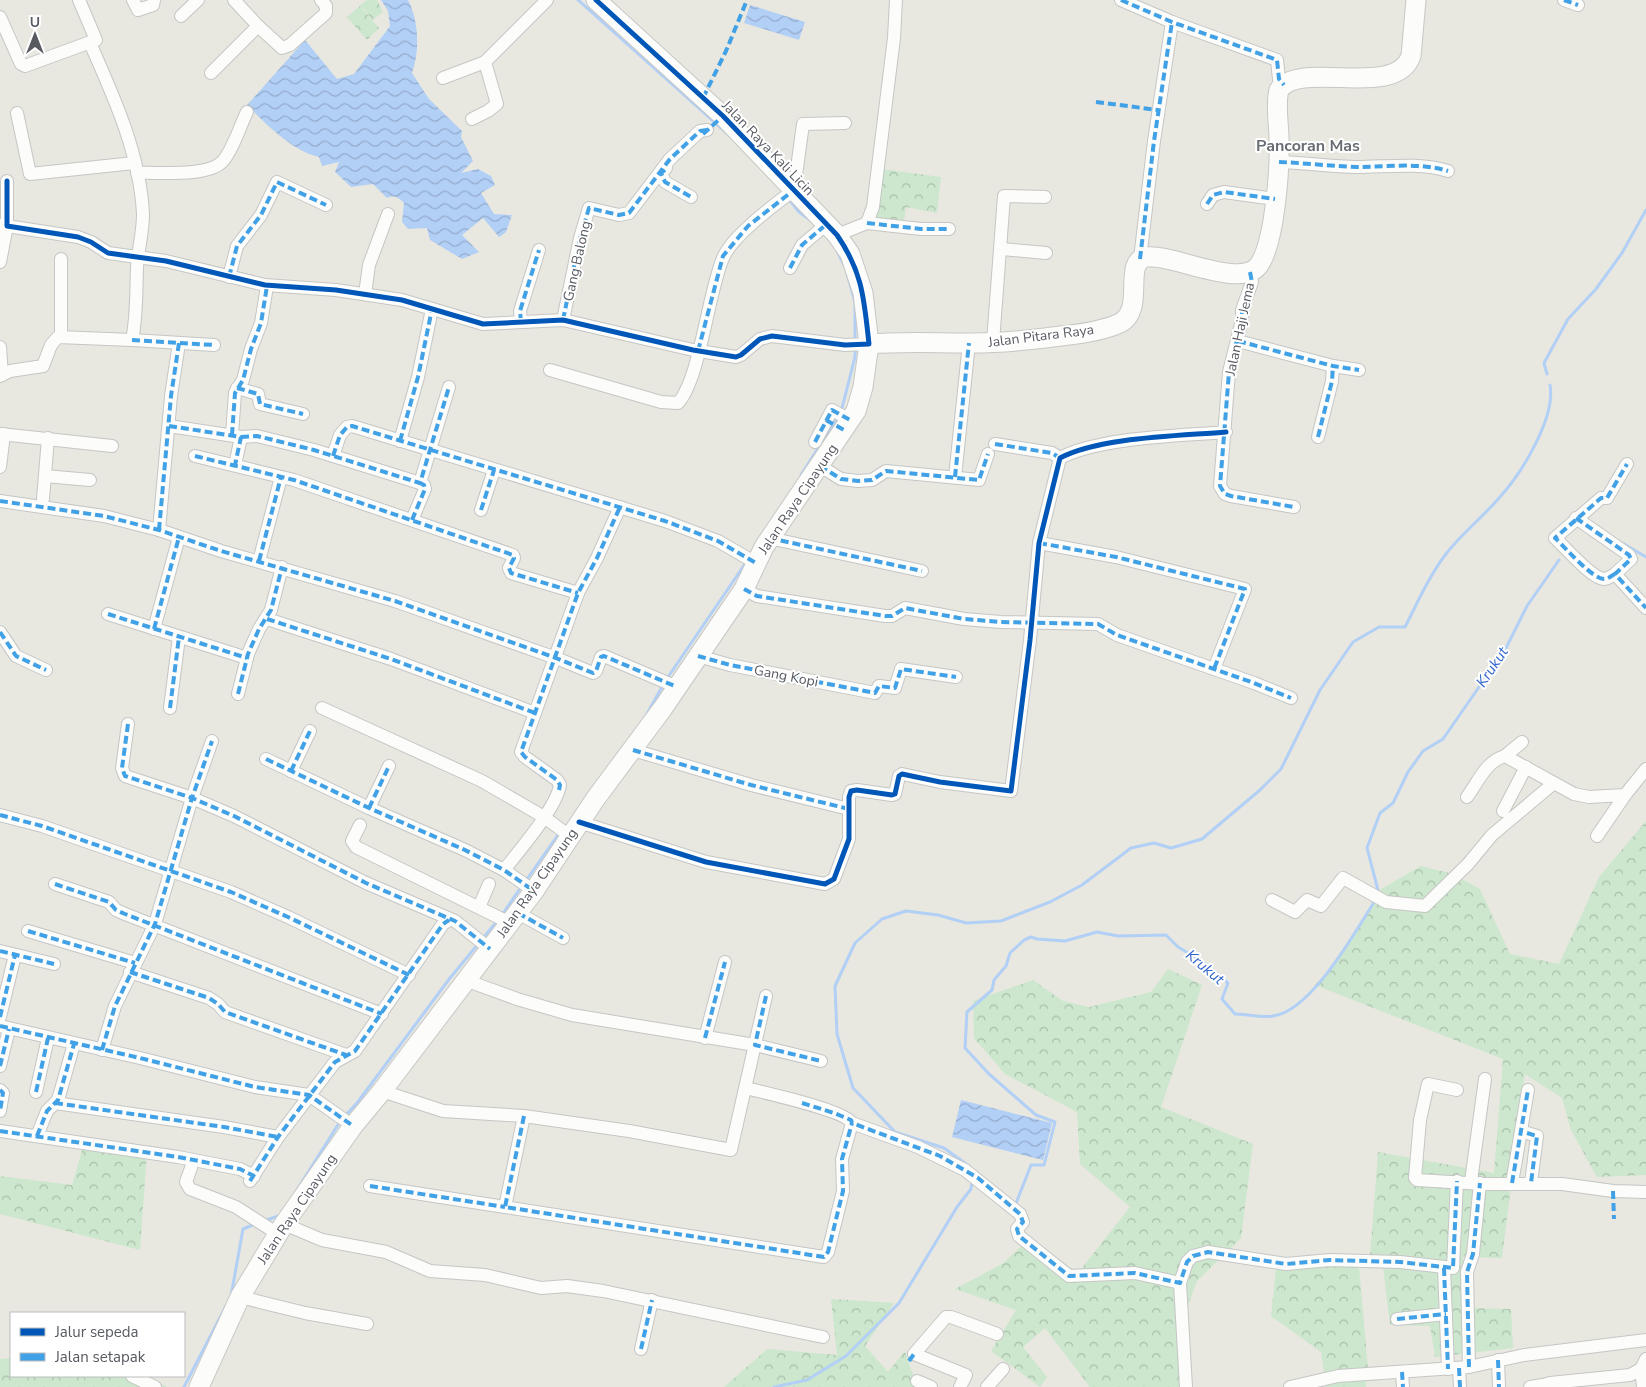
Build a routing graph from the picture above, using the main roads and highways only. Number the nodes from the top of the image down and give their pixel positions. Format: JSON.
{"nodes":[{"id":1,"x":596,"y":0,"type":"edge"},
{"id":2,"x":1416,"y":0,"type":"edge"},
{"id":3,"x":864,"y":344,"type":"junction"},
{"id":4,"x":199,"y":1387,"type":"edge"}],
"edges":[{"from":1,"to":3,"type":"main road","name":"Jalan Raya Kali Licin"},
{"from":2,"to":3,"type":"main road","name":"Jalan Pitara Raya"},
{"from":3,"to":4,"type":"main road","name":"Jalan Raya Cipayung"}]}
